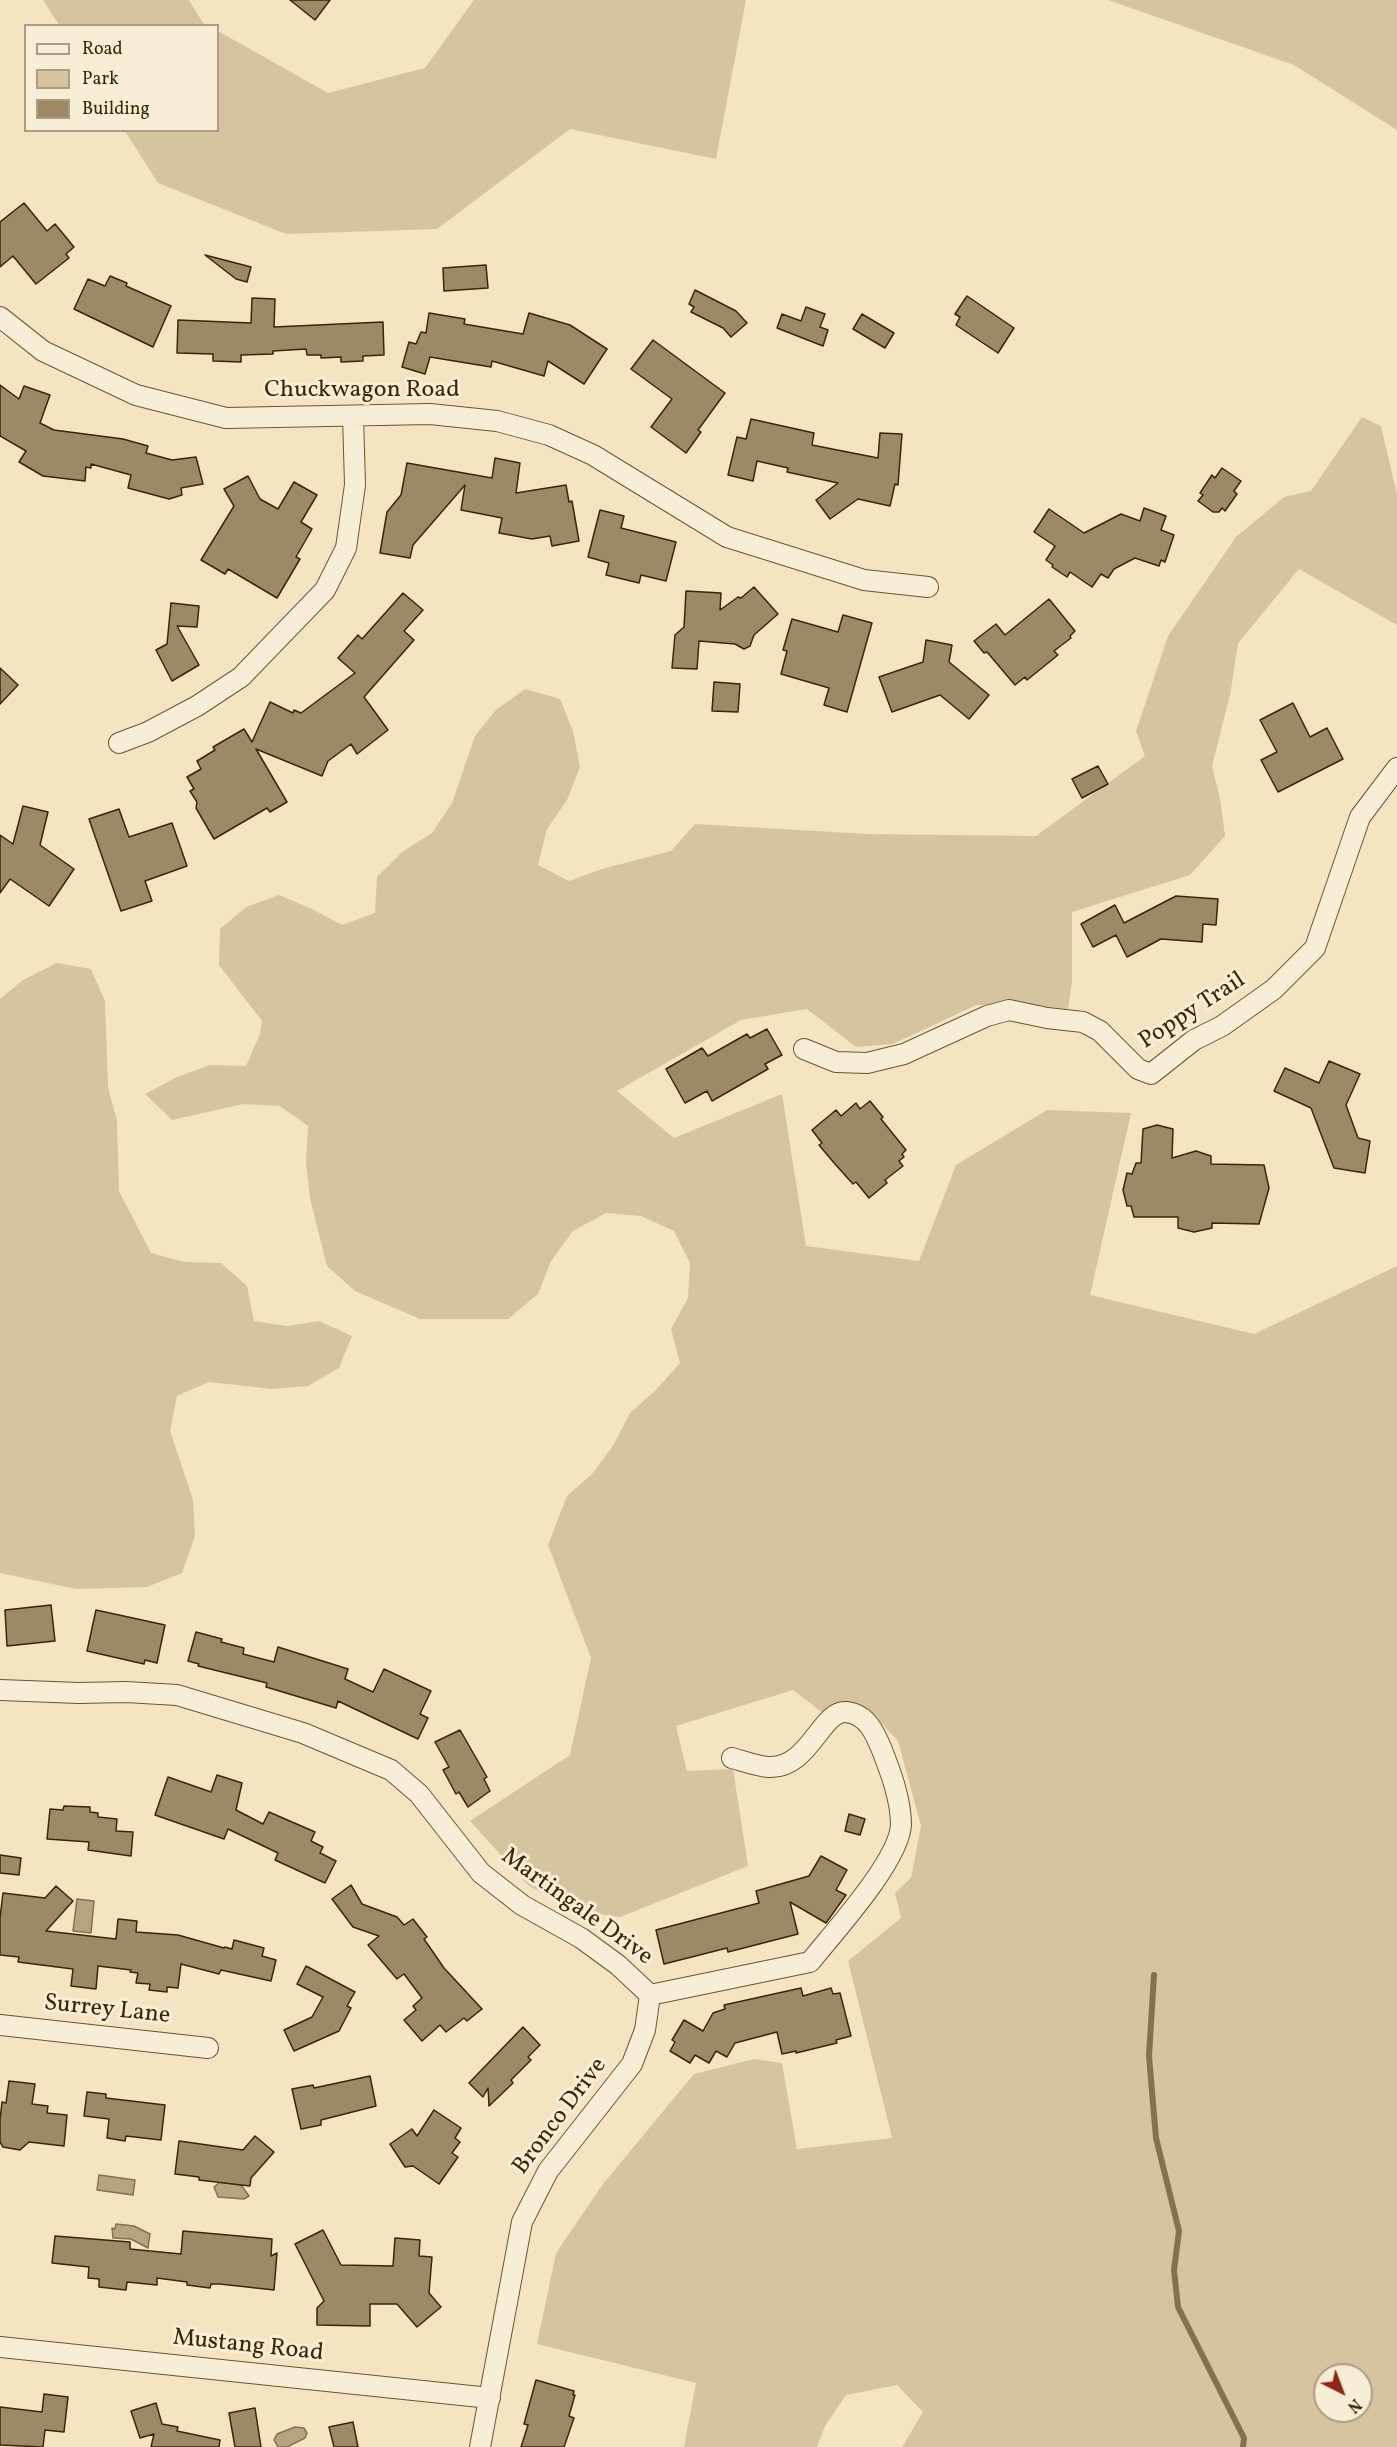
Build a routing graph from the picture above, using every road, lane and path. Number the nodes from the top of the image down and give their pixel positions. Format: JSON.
{"nodes":[{"id":1,"x":0,"y":317,"type":"edge"},
{"id":2,"x":353,"y":416,"type":"junction"},
{"id":3,"x":928,"y":587,"type":"dead end"},
{"id":4,"x":119,"y":743,"type":"dead end"},
{"id":5,"x":1397,"y":768,"type":"edge"},
{"id":6,"x":804,"y":1048,"type":"dead end"},
{"id":7,"x":0,"y":1690,"type":"edge"},
{"id":8,"x":732,"y":1758,"type":"dead end"},
{"id":9,"x":650,"y":1995,"type":"junction"},
{"id":10,"x":0,"y":2025,"type":"edge"},
{"id":11,"x":208,"y":2048,"type":"dead end"},
{"id":12,"x":0,"y":2347,"type":"edge"},
{"id":13,"x":490,"y":2398,"type":"junction"},
{"id":14,"x":480,"y":2447,"type":"edge"}],
"edges":[{"from":1,"to":2,"type":"street","name":"Chuckwagon Road"},
{"from":2,"to":3,"type":"street","name":"Chuckwagon Road"},
{"from":2,"to":4,"type":"street"},
{"from":5,"to":6,"type":"street","name":"Poppy Trail"},
{"from":7,"to":9,"type":"street","name":"Martingale Drive"},
{"from":8,"to":9,"type":"street","name":"Martingale Drive"},
{"from":9,"to":13,"type":"street","name":"Bronco Drive"},
{"from":10,"to":11,"type":"street","name":"Surrey Lane"},
{"from":12,"to":13,"type":"street","name":"Mustang Road"},
{"from":13,"to":14,"type":"street","name":"Bronco Drive"}]}
